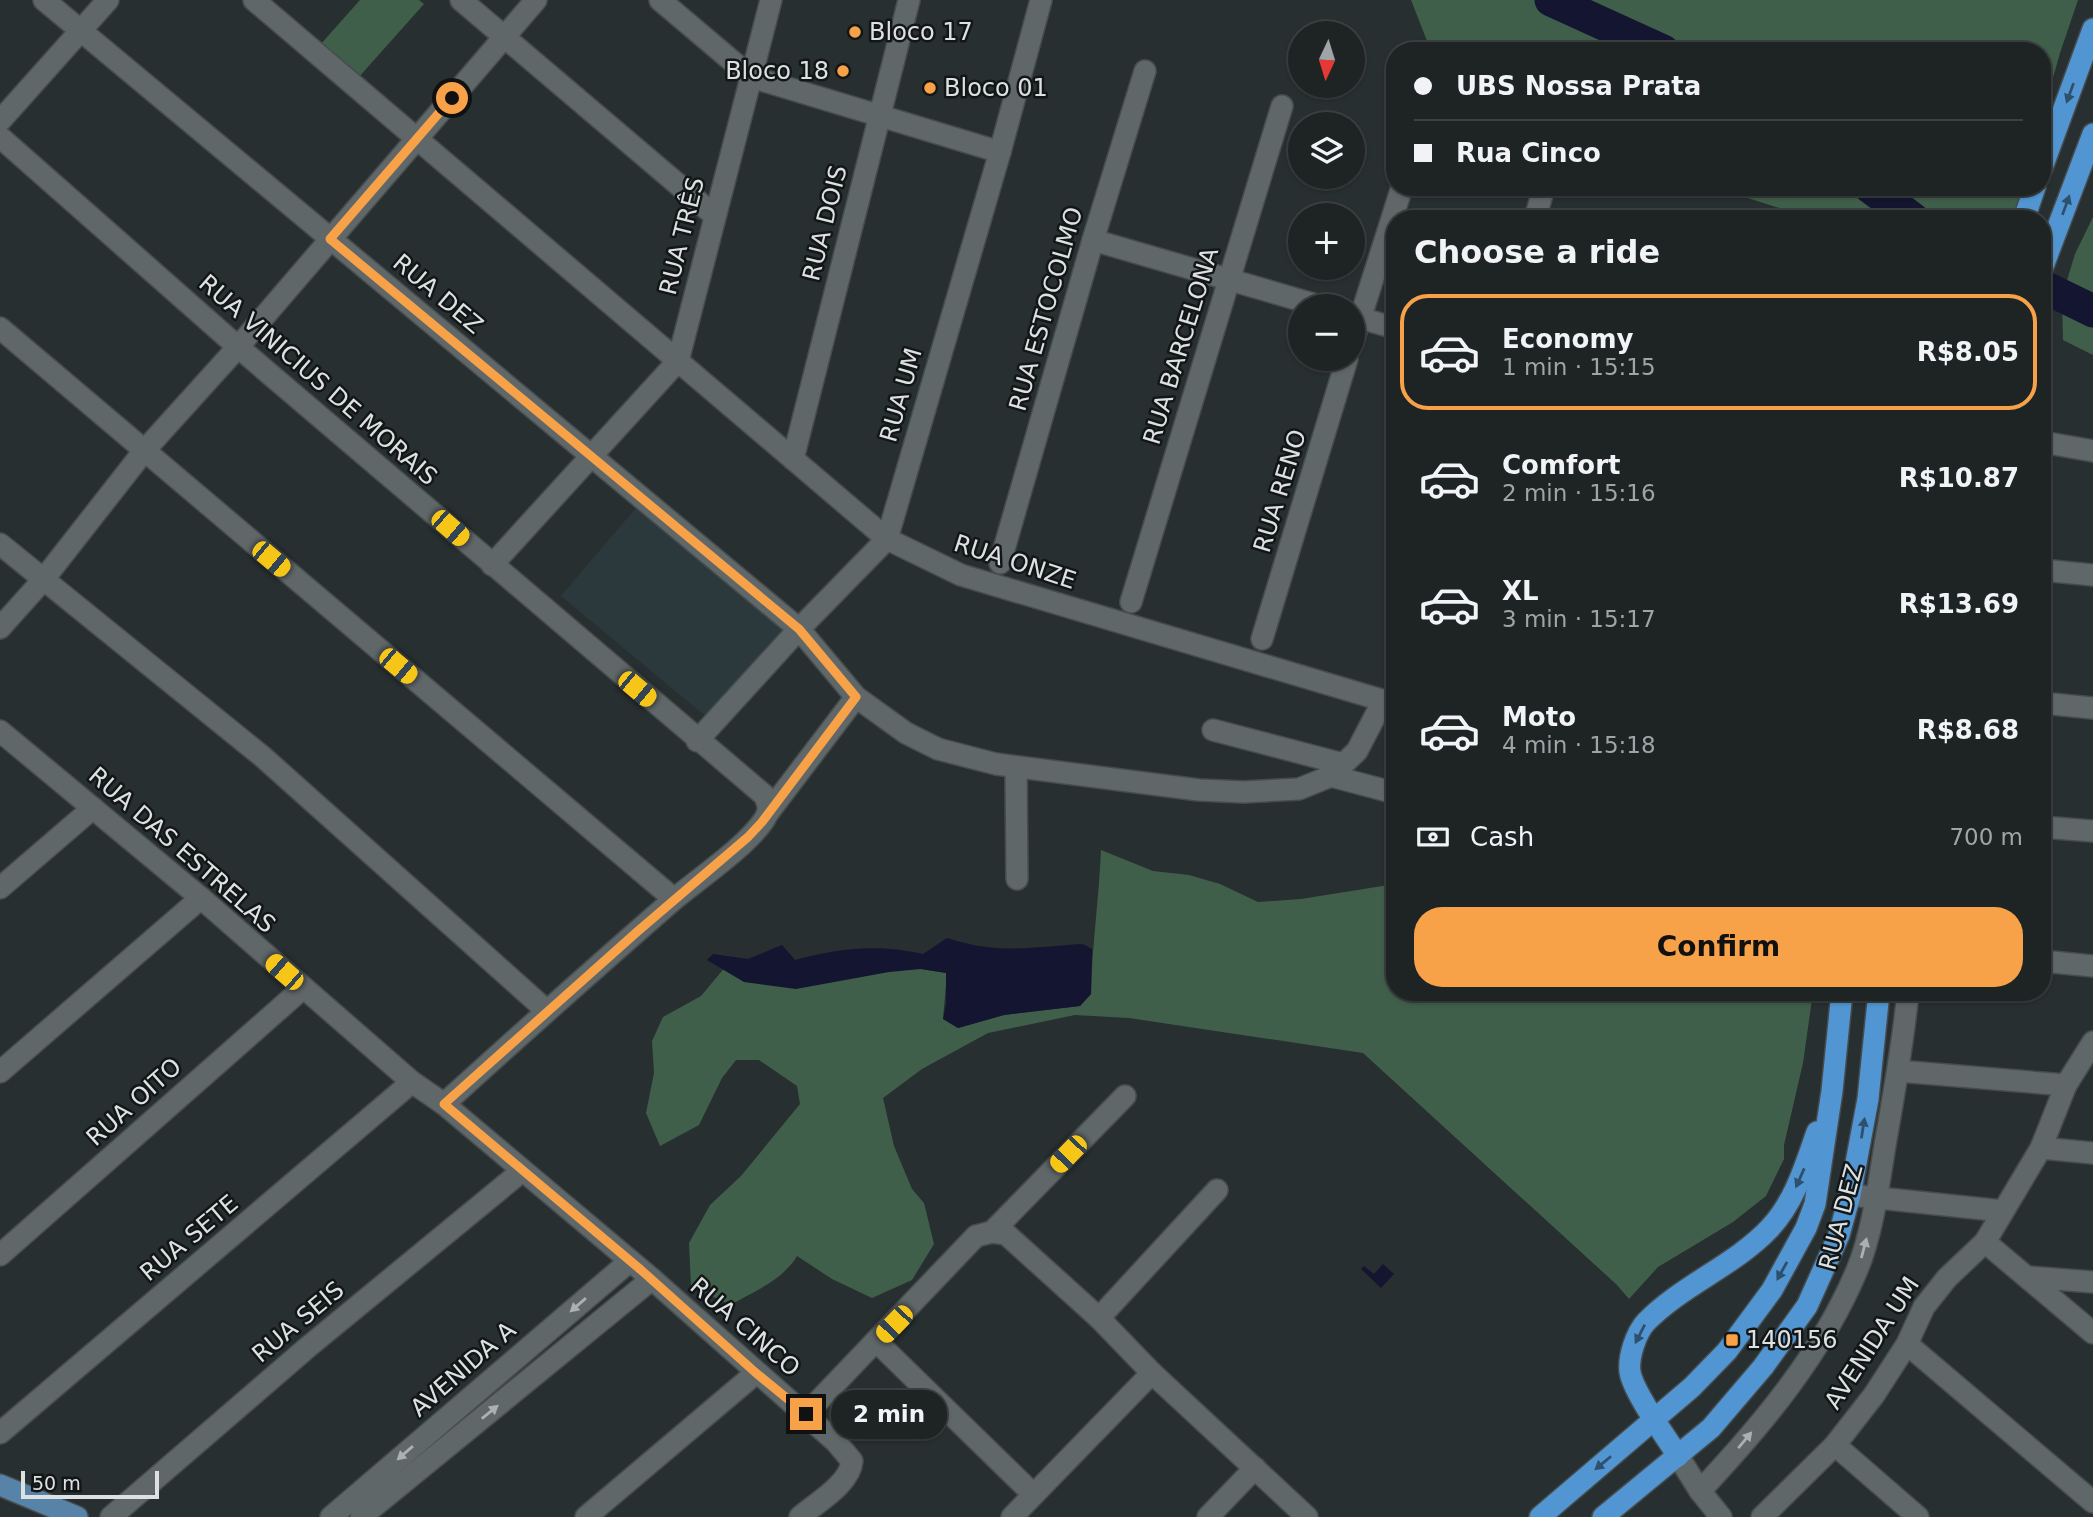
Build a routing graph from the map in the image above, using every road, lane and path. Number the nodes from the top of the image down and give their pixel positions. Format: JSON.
{"nodes":[{"id":1,"x":44,"y":0,"type":"edge"},
{"id":2,"x":108,"y":0,"type":"edge"},
{"id":3,"x":254,"y":0,"type":"edge"},
{"id":4,"x":461,"y":0,"type":"edge"},
{"id":5,"x":536,"y":0,"type":"edge"},
{"id":6,"x":660,"y":0,"type":"edge"},
{"id":7,"x":771,"y":0,"type":"edge"},
{"id":8,"x":909,"y":0,"type":"edge"},
{"id":9,"x":1041,"y":0,"type":"edge"},
{"id":10,"x":2093,"y":29,"type":"edge"},
{"id":11,"x":80,"y":30,"type":"junction"},
{"id":12,"x":505,"y":37,"type":"junction"},
{"id":13,"x":1145,"y":71,"type":"dead end"},
{"id":14,"x":751,"y":77,"type":"junction"},
{"id":15,"x":1282,"y":106,"type":"dead end"},
{"id":16,"x":878,"y":115,"type":"junction"},
{"id":17,"x":0,"y":121,"type":"edge"},
{"id":18,"x":2093,"y":134,"type":"edge"},
{"id":19,"x":0,"y":137,"type":"edge"},
{"id":20,"x":417,"y":139,"type":"junction"},
{"id":21,"x":2051,"y":143,"type":"edge"},
{"id":22,"x":1000,"y":152,"type":"junction"},
{"id":23,"x":714,"y":215,"type":"junction"},
{"id":24,"x":1386,"y":232,"type":"edge"},
{"id":25,"x":330,"y":239,"type":"junction"},
{"id":26,"x":1093,"y":240,"type":"junction"},
{"id":27,"x":2051,"y":245,"type":"edge"},
{"id":28,"x":1229,"y":280,"type":"junction"},
{"id":29,"x":1364,"y":294,"type":"edge"},
{"id":30,"x":1288,"y":297,"type":"edge"},
{"id":31,"x":1365,"y":320,"type":"edge"},
{"id":32,"x":1386,"y":325,"type":"edge"},
{"id":33,"x":0,"y":328,"type":"edge"},
{"id":34,"x":238,"y":346,"type":"junction"},
{"id":35,"x":678,"y":361,"type":"junction"},
{"id":36,"x":1343,"y":371,"type":"edge"},
{"id":37,"x":2051,"y":444,"type":"edge"},
{"id":38,"x":144,"y":451,"type":"junction"},
{"id":39,"x":2093,"y":451,"type":"edge"},
{"id":40,"x":591,"y":456,"type":"junction"},
{"id":41,"x":793,"y":459,"type":"junction"},
{"id":42,"x":887,"y":539,"type":"junction"},
{"id":43,"x":0,"y":544,"type":"edge"},
{"id":44,"x":1000,"y":563,"type":"dead end"},
{"id":45,"x":492,"y":565,"type":"junction"},
{"id":46,"x":2051,"y":571,"type":"edge"},
{"id":47,"x":2093,"y":575,"type":"edge"},
{"id":48,"x":43,"y":579,"type":"junction"},
{"id":49,"x":1131,"y":602,"type":"dead end"},
{"id":50,"x":0,"y":628,"type":"edge"},
{"id":51,"x":799,"y":629,"type":"junction"},
{"id":52,"x":1262,"y":639,"type":"dead end"},
{"id":53,"x":856,"y":697,"type":"junction"},
{"id":54,"x":1386,"y":701,"type":"edge"},
{"id":55,"x":2051,"y":704,"type":"edge"},
{"id":56,"x":1386,"y":707,"type":"edge"},
{"id":57,"x":2093,"y":708,"type":"edge"},
{"id":58,"x":1213,"y":730,"type":"dead end"},
{"id":59,"x":0,"y":731,"type":"edge"},
{"id":60,"x":697,"y":741,"type":"junction"},
{"id":61,"x":1016,"y":767,"type":"junction"},
{"id":62,"x":1337,"y":770,"type":"junction"},
{"id":63,"x":1386,"y":789,"type":"edge"},
{"id":64,"x":766,"y":804,"type":"junction"},
{"id":65,"x":93,"y":808,"type":"junction"},
{"id":66,"x":2051,"y":828,"type":"edge"},
{"id":67,"x":2093,"y":831,"type":"edge"},
{"id":68,"x":1017,"y":879,"type":"dead end"},
{"id":69,"x":0,"y":888,"type":"edge"},
{"id":70,"x":201,"y":898,"type":"junction"},
{"id":71,"x":674,"y":899,"type":"junction"},
{"id":72,"x":2051,"y":962,"type":"edge"},
{"id":73,"x":2093,"y":966,"type":"edge"},
{"id":74,"x":303,"y":988,"type":"junction"},
{"id":75,"x":1841,"y":1001,"type":"edge"},
{"id":76,"x":1878,"y":1001,"type":"edge"},
{"id":77,"x":1907,"y":1001,"type":"edge"},
{"id":78,"x":547,"y":1011,"type":"junction"},
{"id":79,"x":1876,"y":1022,"type":"junction"},
{"id":80,"x":1905,"y":1028,"type":"junction"},
{"id":81,"x":2093,"y":1042,"type":"edge"},
{"id":82,"x":1898,"y":1071,"type":"junction"},
{"id":83,"x":0,"y":1072,"type":"edge"},
{"id":84,"x":412,"y":1082,"type":"junction"},
{"id":85,"x":2066,"y":1085,"type":"junction"},
{"id":86,"x":1832,"y":1091,"type":"junction"},
{"id":87,"x":1125,"y":1096,"type":"dead end"},
{"id":88,"x":444,"y":1104,"type":"junction"},
{"id":89,"x":2041,"y":1148,"type":"junction"},
{"id":90,"x":2093,"y":1153,"type":"edge"},
{"id":91,"x":522,"y":1171,"type":"junction"},
{"id":92,"x":1217,"y":1190,"type":"dead end"},
{"id":93,"x":1850,"y":1195,"type":"junction"},
{"id":94,"x":1877,"y":1198,"type":"junction"},
{"id":95,"x":2003,"y":1211,"type":"junction"},
{"id":96,"x":992,"y":1232,"type":"junction"},
{"id":97,"x":1985,"y":1242,"type":"junction"},
{"id":98,"x":0,"y":1255,"type":"edge"},
{"id":99,"x":630,"y":1261,"type":"junction"},
{"id":100,"x":2029,"y":1277,"type":"junction"},
{"id":101,"x":652,"y":1279,"type":"junction"},
{"id":102,"x":2093,"y":1282,"type":"edge"},
{"id":103,"x":1098,"y":1318,"type":"junction"},
{"id":104,"x":2093,"y":1333,"type":"edge"},
{"id":105,"x":877,"y":1342,"type":"junction"},
{"id":106,"x":1907,"y":1344,"type":"junction"},
{"id":107,"x":756,"y":1373,"type":"junction"},
{"id":108,"x":1152,"y":1373,"type":"junction"},
{"id":109,"x":806,"y":1414,"type":"junction"},
{"id":110,"x":1655,"y":1419,"type":"junction"},
{"id":111,"x":0,"y":1433,"type":"edge"},
{"id":112,"x":1835,"y":1446,"type":"junction"},
{"id":113,"x":1678,"y":1456,"type":"junction"},
{"id":114,"x":1255,"y":1468,"type":"junction"},
{"id":115,"x":0,"y":1485,"type":"edge"},
{"id":116,"x":1700,"y":1491,"type":"junction"},
{"id":117,"x":1033,"y":1494,"type":"junction"},
{"id":118,"x":2093,"y":1502,"type":"edge"},
{"id":119,"x":77,"y":1517,"type":"edge"},
{"id":120,"x":111,"y":1517,"type":"edge"},
{"id":121,"x":331,"y":1517,"type":"edge"},
{"id":122,"x":361,"y":1517,"type":"edge"},
{"id":123,"x":586,"y":1517,"type":"edge"},
{"id":124,"x":800,"y":1517,"type":"edge"},
{"id":125,"x":1012,"y":1517,"type":"edge"},
{"id":126,"x":1208,"y":1517,"type":"edge"},
{"id":127,"x":1307,"y":1517,"type":"edge"},
{"id":128,"x":1540,"y":1517,"type":"edge"},
{"id":129,"x":1603,"y":1517,"type":"edge"},
{"id":130,"x":1721,"y":1517,"type":"edge"},
{"id":131,"x":1762,"y":1517,"type":"edge"},
{"id":132,"x":1918,"y":1517,"type":"edge"}],
"edges":[{"from":1,"to":11,"type":"street","name":"RUA DEZ"},
{"from":2,"to":11,"type":"street"},
{"from":3,"to":20,"type":"street","name":"RUA ONZE"},
{"from":4,"to":12,"type":"street"},
{"from":5,"to":12,"type":"street"},
{"from":6,"to":14,"type":"street"},
{"from":7,"to":14,"type":"street","name":"RUA TRÊS"},
{"from":8,"to":16,"type":"street","name":"RUA DOIS"},
{"from":9,"to":22,"type":"street","name":"RUA UM"},
{"from":10,"to":21,"type":"highway","one_way":true},
{"from":11,"to":17,"type":"street"},
{"from":11,"to":25,"type":"street","name":"RUA DEZ"},
{"from":12,"to":20,"type":"street"},
{"from":12,"to":23,"type":"street"},
{"from":13,"to":26,"type":"street","name":"RUA ESTOCOLMO"},
{"from":14,"to":16,"type":"street"},
{"from":14,"to":23,"type":"street","name":"RUA TRÊS"},
{"from":15,"to":28,"type":"street","name":"RUA BARCELONA"},
{"from":16,"to":22,"type":"street"},
{"from":16,"to":41,"type":"street","name":"RUA DOIS"},
{"from":27,"to":18,"type":"highway","one_way":true},
{"from":19,"to":34,"type":"street","name":"RUA VINICIUS DE MORAIS"},
{"from":20,"to":25,"type":"street"},
{"from":20,"to":35,"type":"street","name":"RUA ONZE"},
{"from":22,"to":42,"type":"street","name":"RUA UM"},
{"from":23,"to":35,"type":"street","name":"RUA TRÊS"},
{"from":24,"to":29,"type":"street"},
{"from":25,"to":34,"type":"street"},
{"from":25,"to":40,"type":"street","name":"RUA DEZ"},
{"from":26,"to":28,"type":"street"},
{"from":26,"to":44,"type":"street","name":"RUA ESTOCOLMO"},
{"from":28,"to":30,"type":"street"},
{"from":28,"to":49,"type":"street","name":"RUA BARCELONA"},
{"from":31,"to":32,"type":"street"},
{"from":33,"to":38,"type":"street"},
{"from":34,"to":38,"type":"street"},
{"from":34,"to":45,"type":"street","name":"RUA VINICIUS DE MORAIS"},
{"from":35,"to":40,"type":"street","name":"RUA TRÊS"},
{"from":35,"to":41,"type":"street","name":"RUA ONZE"},
{"from":36,"to":52,"type":"street","name":"RUA RENO"},
{"from":37,"to":39,"type":"street"},
{"from":38,"to":48,"type":"street"},
{"from":38,"to":71,"type":"street"},
{"from":40,"to":45,"type":"street","name":"RUA TRÊS"},
{"from":40,"to":51,"type":"street","name":"RUA DEZ"},
{"from":41,"to":42,"type":"street","name":"RUA ONZE"},
{"from":42,"to":51,"type":"street","name":"RUA UM"},
{"from":42,"to":54,"type":"street","name":"RUA ONZE"},
{"from":43,"to":48,"type":"street"},
{"from":45,"to":60,"type":"street","name":"RUA VINICIUS DE MORAIS"},
{"from":46,"to":47,"type":"street"},
{"from":48,"to":50,"type":"street"},
{"from":48,"to":78,"type":"street"},
{"from":51,"to":53,"type":"street","name":"RUA DEZ"},
{"from":51,"to":60,"type":"street","name":"RUA UM"},
{"from":53,"to":61,"type":"street","name":"RUA DEZ"},
{"from":53,"to":64,"type":"street"},
{"from":55,"to":57,"type":"street"},
{"from":56,"to":62,"type":"street"},
{"from":58,"to":62,"type":"street"},
{"from":59,"to":65,"type":"street","name":"RUA DAS ESTRELAS"},
{"from":60,"to":64,"type":"street","name":"RUA VINICIUS DE MORAIS"},
{"from":61,"to":62,"type":"street","name":"RUA DEZ"},
{"from":61,"to":68,"type":"street"},
{"from":62,"to":63,"type":"street"},
{"from":64,"to":71,"type":"street"},
{"from":65,"to":69,"type":"street"},
{"from":65,"to":70,"type":"street","name":"RUA DAS ESTRELAS"},
{"from":66,"to":67,"type":"street"},
{"from":70,"to":74,"type":"street","name":"RUA DAS ESTRELAS"},
{"from":70,"to":83,"type":"street"},
{"from":71,"to":78,"type":"street"},
{"from":72,"to":73,"type":"street"},
{"from":74,"to":84,"type":"street","name":"RUA DAS ESTRELAS"},
{"from":74,"to":98,"type":"street","name":"RUA OITO"},
{"from":75,"to":86,"type":"highway"},
{"from":76,"to":79,"type":"highway"},
{"from":77,"to":80,"type":"street","name":"RUA DEZ"},
{"from":78,"to":88,"type":"street"},
{"from":79,"to":80,"type":"street"},
{"from":93,"to":79,"type":"highway","one_way":true},
{"from":80,"to":82,"type":"street","name":"RUA DEZ"},
{"from":81,"to":85,"type":"street","name":"AVENIDA UM"},
{"from":82,"to":85,"type":"street"},
{"from":82,"to":94,"type":"street","name":"RUA DEZ"},
{"from":84,"to":88,"type":"street","name":"RUA DAS ESTRELAS"},
{"from":84,"to":111,"type":"street","name":"RUA SETE"},
{"from":85,"to":89,"type":"street","name":"AVENIDA UM"},
{"from":86,"to":110,"type":"highway","one_way":true},
{"from":86,"to":110,"type":"highway","one_way":true},
{"from":87,"to":96,"type":"street"},
{"from":88,"to":91,"type":"street","name":"RUA DAS ESTRELAS"},
{"from":89,"to":90,"type":"street"},
{"from":89,"to":95,"type":"street","name":"AVENIDA UM"},
{"from":91,"to":99,"type":"street","name":"RUA DAS ESTRELAS"},
{"from":91,"to":120,"type":"street","name":"RUA SEIS"},
{"from":92,"to":103,"type":"street"},
{"from":93,"to":94,"type":"street"},
{"from":93,"to":113,"type":"highway"},
{"from":94,"to":95,"type":"street"},
{"from":116,"to":94,"type":"street","name":"RUA DEZ","one_way":true},
{"from":95,"to":97,"type":"street","name":"AVENIDA UM"},
{"from":96,"to":103,"type":"street"},
{"from":96,"to":105,"type":"street"},
{"from":97,"to":100,"type":"street"},
{"from":97,"to":106,"type":"street","name":"AVENIDA UM"},
{"from":99,"to":101,"type":"street","name":"RUA DAS ESTRELAS"},
{"from":99,"to":121,"type":"street","name":"AVENIDA A","one_way":true},
{"from":100,"to":102,"type":"street"},
{"from":100,"to":104,"type":"street"},
{"from":101,"to":107,"type":"street","name":"RUA CINCO"},
{"from":122,"to":101,"type":"street","name":"AVENIDA A","one_way":true},
{"from":103,"to":108,"type":"street"},
{"from":105,"to":109,"type":"street"},
{"from":105,"to":117,"type":"street"},
{"from":106,"to":112,"type":"street","name":"AVENIDA UM"},
{"from":106,"to":118,"type":"street"},
{"from":107,"to":109,"type":"street","name":"RUA CINCO"},
{"from":107,"to":123,"type":"street"},
{"from":108,"to":114,"type":"street"},
{"from":108,"to":117,"type":"street"},
{"from":109,"to":124,"type":"street","name":"RUA CINCO"},
{"from":110,"to":113,"type":"highway"},
{"from":110,"to":128,"type":"highway","one_way":true},
{"from":112,"to":131,"type":"street","name":"AVENIDA UM"},
{"from":112,"to":132,"type":"street"},
{"from":113,"to":116,"type":"street"},
{"from":113,"to":129,"type":"highway"},
{"from":114,"to":126,"type":"street"},
{"from":114,"to":127,"type":"street"},
{"from":115,"to":119,"type":"main road"},
{"from":116,"to":130,"type":"street"},
{"from":117,"to":125,"type":"street"}]}
